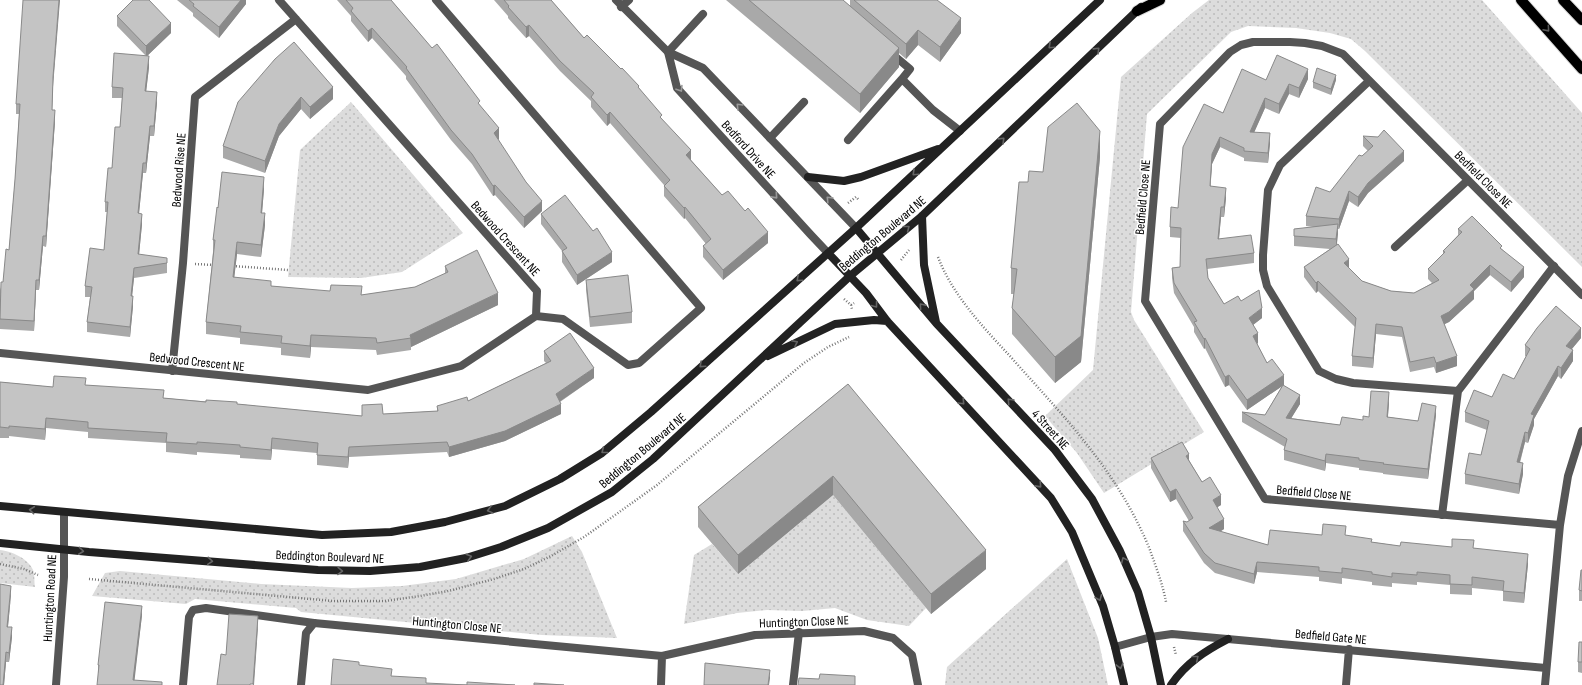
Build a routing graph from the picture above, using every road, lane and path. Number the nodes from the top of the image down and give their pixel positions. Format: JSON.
{"nodes":[{"id":1,"x":279,"y":0,"type":"edge"},
{"id":2,"x":436,"y":0,"type":"edge"},
{"id":3,"x":616,"y":0,"type":"edge"},
{"id":4,"x":629,"y":0,"type":"edge"},
{"id":5,"x":1100,"y":0,"type":"edge"},
{"id":6,"x":1149,"y":0,"type":"edge"},
{"id":7,"x":1160,"y":0,"type":"edge"},
{"id":8,"x":1521,"y":0,"type":"edge"},
{"id":9,"x":1563,"y":0,"type":"edge"},
{"id":10,"x":622,"y":7,"type":"junction"},
{"id":11,"x":1137,"y":11,"type":"junction"},
{"id":12,"x":704,"y":14,"type":"dead end"},
{"id":13,"x":296,"y":19,"type":"junction"},
{"id":14,"x":1582,"y":20,"type":"edge"},
{"id":15,"x":886,"y":49,"type":"edge"},
{"id":16,"x":668,"y":52,"type":"junction"},
{"id":17,"x":1582,"y":69,"type":"edge"},
{"id":18,"x":902,"y":79,"type":"junction"},
{"id":19,"x":1369,"y":81,"type":"junction"},
{"id":20,"x":804,"y":102,"type":"dead end"},
{"id":21,"x":960,"y":131,"type":"junction"},
{"id":22,"x":770,"y":138,"type":"junction"},
{"id":23,"x":848,"y":140,"type":"dead end"},
{"id":24,"x":942,"y":148,"type":"junction"},
{"id":25,"x":808,"y":177,"type":"junction"},
{"id":26,"x":1468,"y":180,"type":"junction"},
{"id":27,"x":859,"y":200,"type":"dead end"},
{"id":28,"x":848,"y":203,"type":"dead end"},
{"id":29,"x":922,"y":216,"type":"junction"},
{"id":30,"x":856,"y":228,"type":"junction"},
{"id":31,"x":1395,"y":247,"type":"dead end"},
{"id":32,"x":938,"y":252,"type":"dead end"},
{"id":33,"x":828,"y":253,"type":"junction"},
{"id":34,"x":877,"y":253,"type":"junction"},
{"id":35,"x":907,"y":253,"type":"dead end"},
{"id":36,"x":901,"y":260,"type":"dead end"},
{"id":37,"x":183,"y":263,"type":"junction"},
{"id":38,"x":220,"y":266,"type":"edge"},
{"id":39,"x":228,"y":266,"type":"edge"},
{"id":40,"x":1554,"y":266,"type":"junction"},
{"id":41,"x":288,"y":270,"type":"dead end"},
{"id":42,"x":850,"y":276,"type":"junction"},
{"id":43,"x":1582,"y":295,"type":"edge"},
{"id":44,"x":842,"y":298,"type":"dead end"},
{"id":45,"x":854,"y":303,"type":"dead end"},
{"id":46,"x":536,"y":316,"type":"junction"},
{"id":47,"x":887,"y":321,"type":"junction"},
{"id":48,"x":936,"y":323,"type":"junction"},
{"id":49,"x":0,"y":353,"type":"edge"},
{"id":50,"x":760,"y":360,"type":"junction"},
{"id":51,"x":172,"y":371,"type":"junction"},
{"id":52,"x":1458,"y":390,"type":"junction"},
{"id":53,"x":1582,"y":432,"type":"edge"},
{"id":54,"x":0,"y":506,"type":"edge"},
{"id":55,"x":64,"y":513,"type":"junction"},
{"id":56,"x":1442,"y":515,"type":"junction"},
{"id":57,"x":1560,"y":525,"type":"junction"},
{"id":58,"x":0,"y":543,"type":"edge"},
{"id":59,"x":64,"y":549,"type":"junction"},
{"id":60,"x":0,"y":564,"type":"edge"},
{"id":61,"x":38,"y":575,"type":"dead end"},
{"id":62,"x":1166,"y":602,"type":"dead end"},
{"id":63,"x":314,"y":623,"type":"junction"},
{"id":64,"x":799,"y":632,"type":"junction"},
{"id":65,"x":1151,"y":637,"type":"junction"},
{"id":66,"x":1228,"y":639,"type":"junction"},
{"id":67,"x":1174,"y":645,"type":"dead end"},
{"id":68,"x":1115,"y":647,"type":"junction"},
{"id":69,"x":1349,"y":650,"type":"junction"},
{"id":70,"x":1176,"y":655,"type":"dead end"},
{"id":71,"x":662,"y":656,"type":"junction"},
{"id":72,"x":1546,"y":668,"type":"junction"},
{"id":73,"x":56,"y":685,"type":"edge"},
{"id":74,"x":183,"y":685,"type":"edge"},
{"id":75,"x":301,"y":685,"type":"edge"},
{"id":76,"x":661,"y":685,"type":"edge"},
{"id":77,"x":793,"y":685,"type":"edge"},
{"id":78,"x":918,"y":685,"type":"edge"},
{"id":79,"x":1124,"y":685,"type":"edge"},
{"id":80,"x":1161,"y":685,"type":"edge"},
{"id":81,"x":1171,"y":685,"type":"edge"},
{"id":82,"x":1346,"y":685,"type":"edge"},
{"id":83,"x":1546,"y":685,"type":"edge"}],
"edges":[{"from":1,"to":13,"type":"street","name":"Bedwood Crescent NE"},
{"from":2,"to":46,"type":"street"},
{"from":3,"to":10,"type":"street","name":"Bedford Drive NE"},
{"from":4,"to":10,"type":"street"},
{"from":5,"to":21,"type":"main road","name":"Beddington Boulevard NE","one_way":true},
{"from":6,"to":11,"type":"main road","name":"Beddington Boulevard NE"},
{"from":7,"to":11,"type":"main road"},
{"from":8,"to":17,"type":"main road","one_way":true},
{"from":9,"to":14,"type":"main road"},
{"from":10,"to":16,"type":"street","name":"Bedford Drive NE"},
{"from":29,"to":11,"type":"main road","name":"Beddington Boulevard NE","one_way":true},
{"from":12,"to":16,"type":"street"},
{"from":13,"to":37,"type":"street","name":"Bedwood Rise NE"},
{"from":13,"to":46,"type":"street","name":"Bedwood Crescent NE"},
{"from":15,"to":18,"type":"street"},
{"from":22,"to":16,"type":"street","name":"Bedford Drive NE","one_way":true},
{"from":16,"to":33,"type":"street","name":"Bedford Drive NE","one_way":true},
{"from":18,"to":21,"type":"street"},
{"from":18,"to":23,"type":"street"},
{"from":19,"to":26,"type":"street","name":"Bedfield Close NE"},
{"from":19,"to":52,"type":"street"},
{"from":19,"to":56,"type":"street","name":"Bedfield Close NE"},
{"from":20,"to":22,"type":"street"},
{"from":21,"to":24,"type":"main road","name":"Beddington Boulevard NE"},
{"from":22,"to":25,"type":"street","name":"Bedford Drive NE"},
{"from":24,"to":25,"type":"main road"},
{"from":24,"to":30,"type":"main road","name":"Beddington Boulevard NE","one_way":true},
{"from":30,"to":25,"type":"street","name":"Bedford Drive NE","one_way":true},
{"from":26,"to":31,"type":"street"},
{"from":26,"to":40,"type":"street","name":"Bedfield Close NE"},
{"from":27,"to":28,"type":"path"},
{"from":34,"to":29,"type":"main road","name":"Beddington Boulevard NE","one_way":true},
{"from":29,"to":48,"type":"main road"},
{"from":30,"to":33,"type":"main road","name":"Beddington Boulevard NE"},
{"from":30,"to":34,"type":"main road","name":"4 Street NE"},
{"from":32,"to":62,"type":"path"},
{"from":33,"to":42,"type":"main road"},
{"from":33,"to":55,"type":"main road","name":"Beddington Boulevard NE","one_way":true},
{"from":34,"to":42,"type":"main road","name":"Beddington Boulevard NE"},
{"from":48,"to":34,"type":"main road","name":"4 Street NE","one_way":true},
{"from":35,"to":36,"type":"path"},
{"from":37,"to":38,"type":"path"},
{"from":37,"to":51,"type":"street","name":"Bedwood Rise NE"},
{"from":39,"to":41,"type":"path"},
{"from":40,"to":43,"type":"street","name":"Bedfield Close NE"},
{"from":40,"to":52,"type":"street"},
{"from":42,"to":47,"type":"main road","one_way":true},
{"from":42,"to":50,"type":"main road","name":"Beddington Boulevard NE"},
{"from":44,"to":45,"type":"path"},
{"from":46,"to":51,"type":"street","name":"Bedwood Crescent NE"},
{"from":50,"to":47,"type":"main road","one_way":true},
{"from":47,"to":68,"type":"main road","one_way":true},
{"from":65,"to":48,"type":"main road","name":"4 Street NE","one_way":true},
{"from":49,"to":51,"type":"street","name":"Bedwood Crescent NE"},
{"from":59,"to":50,"type":"main road","name":"Beddington Boulevard NE","one_way":true},
{"from":52,"to":56,"type":"street"},
{"from":53,"to":57,"type":"street"},
{"from":55,"to":54,"type":"main road","name":"Beddington Boulevard NE","one_way":true},
{"from":55,"to":59,"type":"street","name":"Huntington Road NE"},
{"from":56,"to":57,"type":"street","name":"Bedfield Close NE"},
{"from":57,"to":72,"type":"street"},
{"from":58,"to":59,"type":"main road","name":"Beddington Boulevard NE"},
{"from":59,"to":73,"type":"street","name":"Huntington Road NE"},
{"from":60,"to":61,"type":"path"},
{"from":63,"to":71,"type":"street","name":"Huntington Close NE"},
{"from":63,"to":74,"type":"street","name":"Huntington Close NE"},
{"from":63,"to":75,"type":"street"},
{"from":64,"to":71,"type":"street","name":"Huntington Close NE"},
{"from":64,"to":77,"type":"street"},
{"from":64,"to":78,"type":"street","name":"Huntington Close NE"},
{"from":65,"to":66,"type":"street","name":"Bedfield Gate NE"},
{"from":65,"to":68,"type":"street","name":"Bedfield Gate NE"},
{"from":65,"to":80,"type":"main road","name":"4 Street NE"},
{"from":66,"to":69,"type":"street","name":"Bedfield Gate NE"},
{"from":81,"to":66,"type":"main road","one_way":true},
{"from":67,"to":70,"type":"path"},
{"from":68,"to":79,"type":"main road","one_way":true},
{"from":69,"to":72,"type":"street","name":"Bedfield Gate NE"},
{"from":69,"to":82,"type":"street"},
{"from":71,"to":76,"type":"street"},
{"from":72,"to":83,"type":"street"}]}
